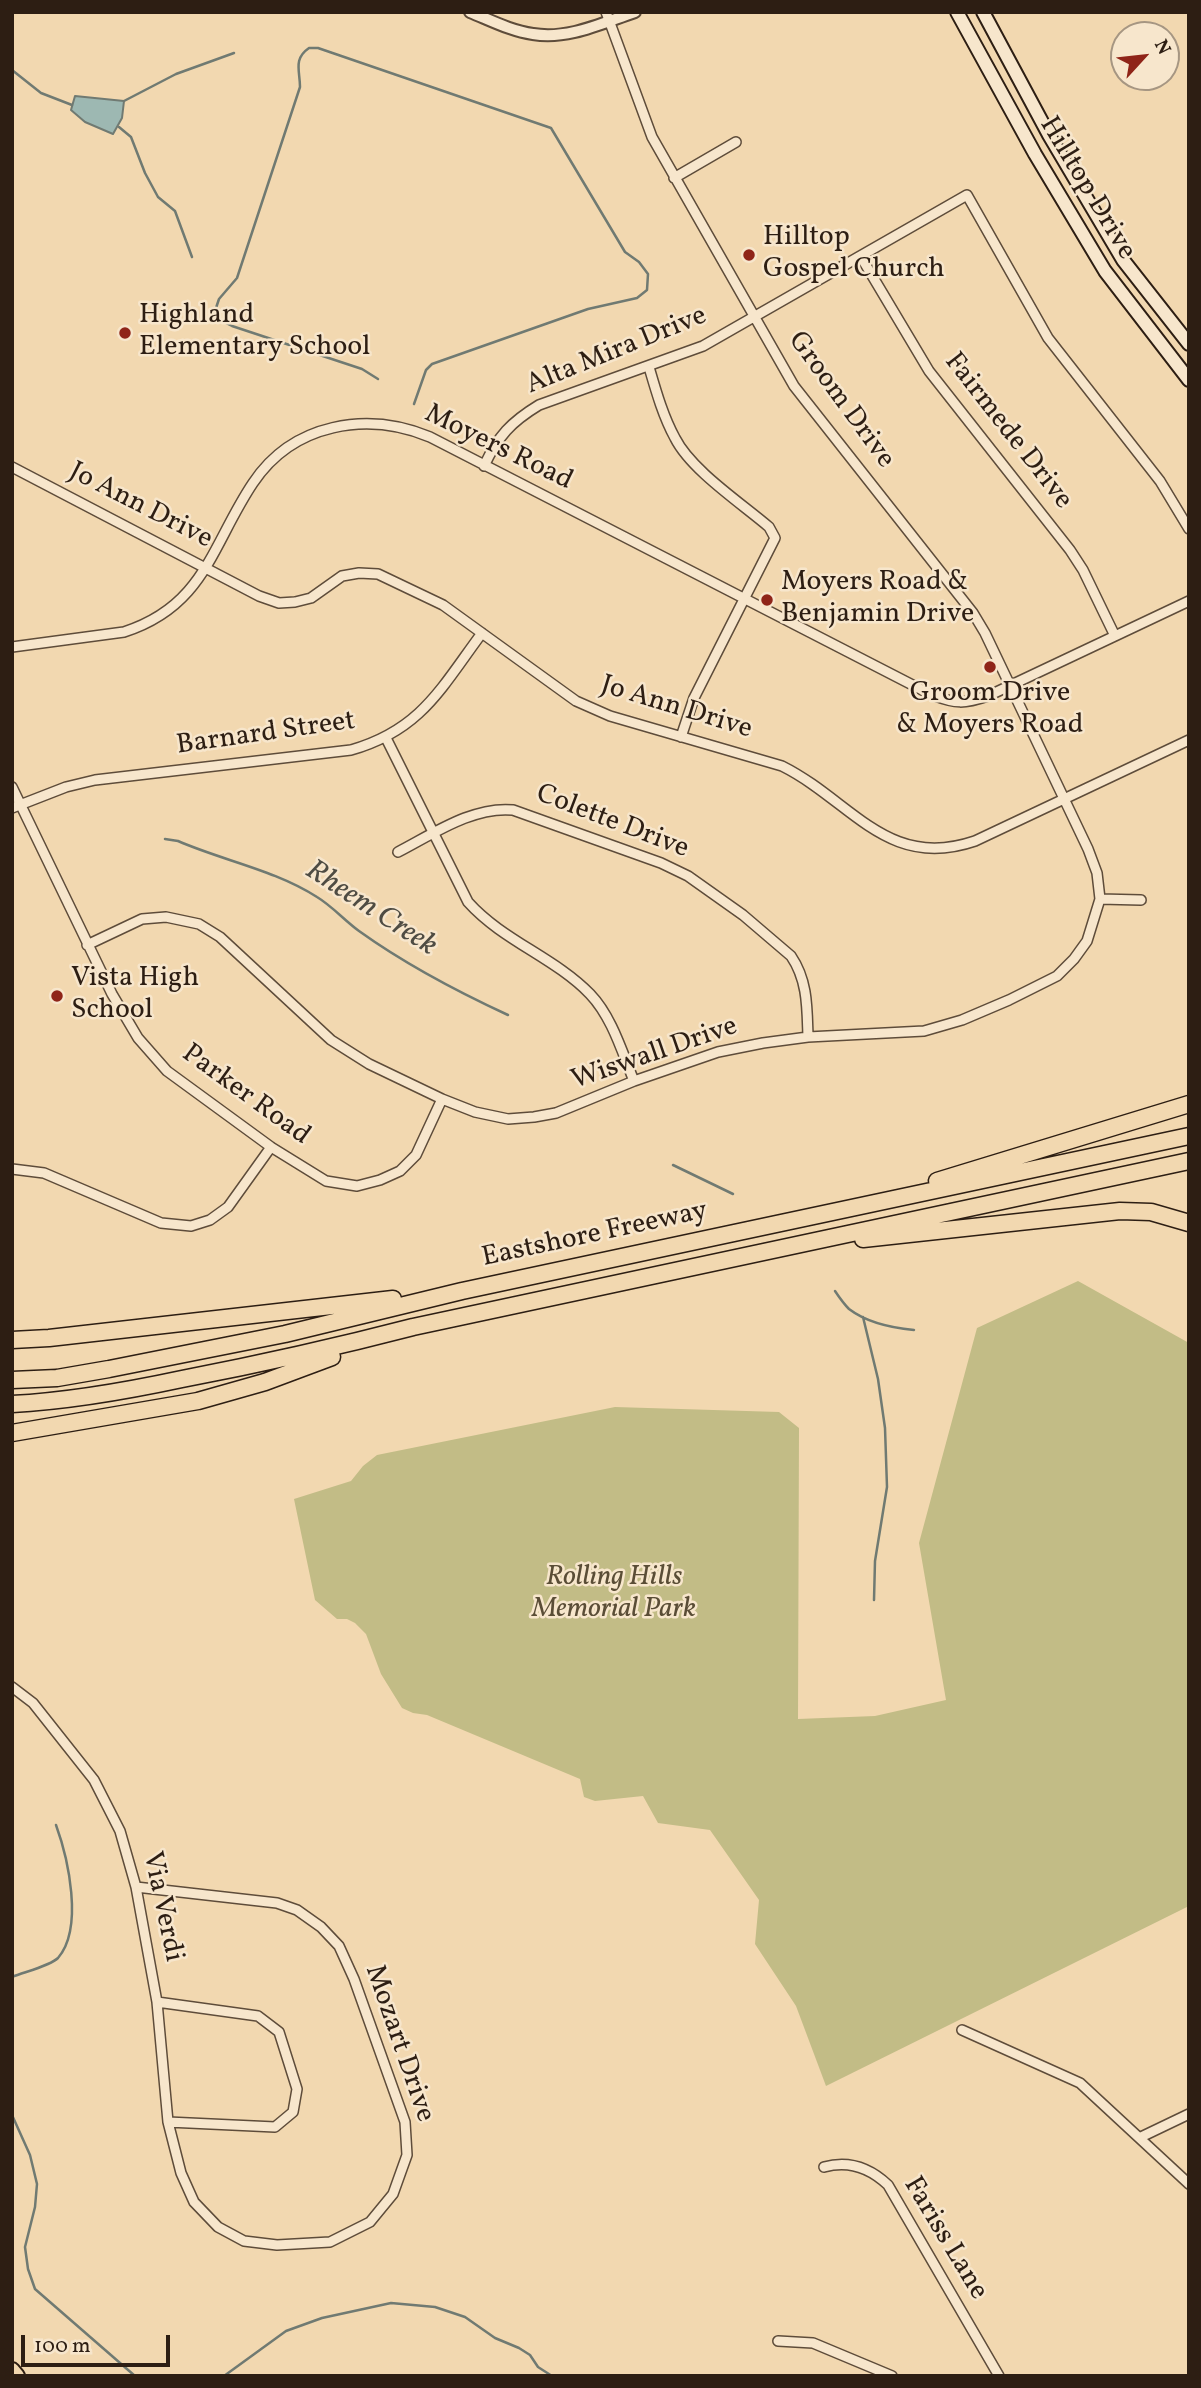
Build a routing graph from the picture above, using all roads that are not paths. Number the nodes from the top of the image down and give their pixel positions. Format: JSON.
{"nodes":[{"id":1,"x":470,"y":12,"type":"edge"},
{"id":2,"x":635,"y":12,"type":"edge"},
{"id":3,"x":957,"y":12,"type":"edge"},
{"id":4,"x":984,"y":12,"type":"edge"},
{"id":5,"x":608,"y":17,"type":"edge"},
{"id":6,"x":736,"y":142,"type":"dead end"},
{"id":7,"x":674,"y":178,"type":"junction"},
{"id":8,"x":861,"y":257,"type":"junction"},
{"id":9,"x":754,"y":318,"type":"junction"},
{"id":10,"x":1189,"y":344,"type":"edge"},
{"id":11,"x":649,"y":367,"type":"junction"},
{"id":12,"x":1189,"y":380,"type":"edge"},
{"id":13,"x":484,"y":466,"type":"junction"},
{"id":14,"x":12,"y":467,"type":"edge"},
{"id":15,"x":1189,"y":529,"type":"edge"},
{"id":16,"x":207,"y":567,"type":"junction"},
{"id":17,"x":743,"y":599,"type":"junction"},
{"id":18,"x":1189,"y":601,"type":"edge"},
{"id":19,"x":482,"y":634,"type":"junction"},
{"id":20,"x":1115,"y":636,"type":"junction"},
{"id":21,"x":12,"y":647,"type":"edge"},
{"id":22,"x":1011,"y":686,"type":"junction"},
{"id":23,"x":681,"y":737,"type":"junction"},
{"id":24,"x":386,"y":738,"type":"junction"},
{"id":25,"x":1189,"y":740,"type":"edge"},
{"id":26,"x":12,"y":787,"type":"edge"},
{"id":27,"x":1064,"y":799,"type":"junction"},
{"id":28,"x":16,"y":806,"type":"edge"},
{"id":29,"x":433,"y":835,"type":"junction"},
{"id":30,"x":398,"y":852,"type":"dead end"},
{"id":31,"x":1100,"y":899,"type":"junction"},
{"id":32,"x":1141,"y":900,"type":"dead end"},
{"id":33,"x":87,"y":944,"type":"junction"},
{"id":34,"x":808,"y":1037,"type":"junction"},
{"id":35,"x":634,"y":1081,"type":"junction"},
{"id":36,"x":442,"y":1099,"type":"junction"},
{"id":37,"x":1189,"y":1104,"type":"edge"},
{"id":38,"x":1189,"y":1136,"type":"edge"},
{"id":39,"x":271,"y":1147,"type":"junction"},
{"id":40,"x":1189,"y":1161,"type":"edge"},
{"id":41,"x":12,"y":1169,"type":"edge"},
{"id":42,"x":880,"y":1202,"type":"junction"},
{"id":43,"x":1189,"y":1223,"type":"edge"},
{"id":44,"x":798,"y":1245,"type":"junction"},
{"id":45,"x":462,"y":1291,"type":"junction"},
{"id":46,"x":413,"y":1327,"type":"junction"},
{"id":47,"x":12,"y":1340,"type":"edge"},
{"id":48,"x":12,"y":1380,"type":"edge"},
{"id":49,"x":12,"y":1404,"type":"edge"},
{"id":50,"x":12,"y":1433,"type":"edge"},
{"id":51,"x":12,"y":1687,"type":"edge"},
{"id":52,"x":136,"y":1887,"type":"junction"},
{"id":53,"x":157,"y":2002,"type":"junction"},
{"id":54,"x":962,"y":2031,"type":"dead end"},
{"id":55,"x":1189,"y":2113,"type":"edge"},
{"id":56,"x":168,"y":2122,"type":"junction"},
{"id":57,"x":1141,"y":2137,"type":"junction"},
{"id":58,"x":824,"y":2167,"type":"dead end"},
{"id":59,"x":181,"y":2172,"type":"joint"},
{"id":60,"x":1189,"y":2184,"type":"edge"},
{"id":61,"x":778,"y":2341,"type":"dead end"},
{"id":62,"x":12,"y":2370,"type":"edge"},
{"id":63,"x":17,"y":2376,"type":"edge"},
{"id":64,"x":892,"y":2376,"type":"edge"},
{"id":65,"x":999,"y":2376,"type":"edge"}],
"edges":[{"from":1,"to":5,"type":"street"},
{"from":2,"to":5,"type":"street"},
{"from":3,"to":12,"type":"main road","name":"Hilltop Drive"},
{"from":4,"to":10,"type":"main road","name":"Hilltop Drive"},
{"from":5,"to":7,"type":"street","name":"Groom Drive"},
{"from":6,"to":7,"type":"street"},
{"from":7,"to":9,"type":"street","name":"Groom Drive"},
{"from":8,"to":9,"type":"street","name":"Alta Mira Drive"},
{"from":8,"to":15,"type":"street","name":"Alta Mira Drive"},
{"from":8,"to":20,"type":"street","name":"Fairmede Drive"},
{"from":9,"to":11,"type":"street","name":"Alta Mira Drive"},
{"from":9,"to":22,"type":"street","name":"Groom Drive"},
{"from":11,"to":13,"type":"street","name":"Alta Mira Drive"},
{"from":11,"to":17,"type":"street"},
{"from":13,"to":16,"type":"street","name":"Moyers Road"},
{"from":13,"to":17,"type":"street","name":"Moyers Road"},
{"from":14,"to":16,"type":"street","name":"Jo Ann Drive"},
{"from":16,"to":19,"type":"street","name":"Jo Ann Drive"},
{"from":16,"to":21,"type":"street","name":"Moyers Road"},
{"from":17,"to":22,"type":"street","name":"Moyers Road"},
{"from":17,"to":23,"type":"street"},
{"from":18,"to":20,"type":"street","name":"Moyers Road"},
{"from":19,"to":23,"type":"street","name":"Jo Ann Drive"},
{"from":19,"to":24,"type":"street","name":"Barnard Street"},
{"from":20,"to":22,"type":"street","name":"Moyers Road"},
{"from":22,"to":27,"type":"street","name":"Wiswall Drive"},
{"from":23,"to":27,"type":"street","name":"Jo Ann Drive"},
{"from":24,"to":28,"type":"street","name":"Barnard Street"},
{"from":24,"to":29,"type":"street"},
{"from":25,"to":27,"type":"street","name":"Jo Ann Drive"},
{"from":26,"to":28,"type":"street","name":"Parker Road"},
{"from":27,"to":31,"type":"street","name":"Wiswall Drive"},
{"from":28,"to":33,"type":"street","name":"Parker Road"},
{"from":29,"to":30,"type":"street","name":"Colette Drive"},
{"from":29,"to":34,"type":"street","name":"Colette Drive"},
{"from":29,"to":35,"type":"street"},
{"from":31,"to":32,"type":"street"},
{"from":31,"to":34,"type":"street","name":"Wiswall Drive"},
{"from":33,"to":36,"type":"street","name":"Wiswall Drive"},
{"from":33,"to":39,"type":"street","name":"Parker Road"},
{"from":34,"to":35,"type":"street","name":"Wiswall Drive"},
{"from":35,"to":36,"type":"street","name":"Wiswall Drive"},
{"from":36,"to":39,"type":"street","name":"Parker Road"},
{"from":37,"to":42,"type":"highway"},
{"from":38,"to":42,"type":"highway","name":"Eastshore Freeway"},
{"from":39,"to":41,"type":"street"},
{"from":40,"to":44,"type":"highway","name":"Eastshore Freeway"},
{"from":42,"to":45,"type":"highway","name":"Eastshore Freeway"},
{"from":43,"to":44,"type":"highway"},
{"from":44,"to":46,"type":"highway","name":"Eastshore Freeway"},
{"from":45,"to":47,"type":"highway"},
{"from":45,"to":48,"type":"highway","name":"Eastshore Freeway"},
{"from":46,"to":49,"type":"highway","name":"Eastshore Freeway"},
{"from":46,"to":50,"type":"highway"},
{"from":51,"to":52,"type":"street","name":"Via Verdi"},
{"from":52,"to":53,"type":"street","name":"Via Verdi"},
{"from":52,"to":59,"type":"street","name":"Mozart Drive"},
{"from":53,"to":56,"type":"street","name":"Via Verdi"},
{"from":53,"to":56,"type":"street"},
{"from":54,"to":57,"type":"street"},
{"from":55,"to":57,"type":"street"},
{"from":56,"to":59,"type":"street","name":"Via Verdi"},
{"from":57,"to":60,"type":"street"},
{"from":58,"to":65,"type":"street","name":"Fariss Lane"},
{"from":61,"to":64,"type":"street"},
{"from":62,"to":63,"type":"main road"}]}
